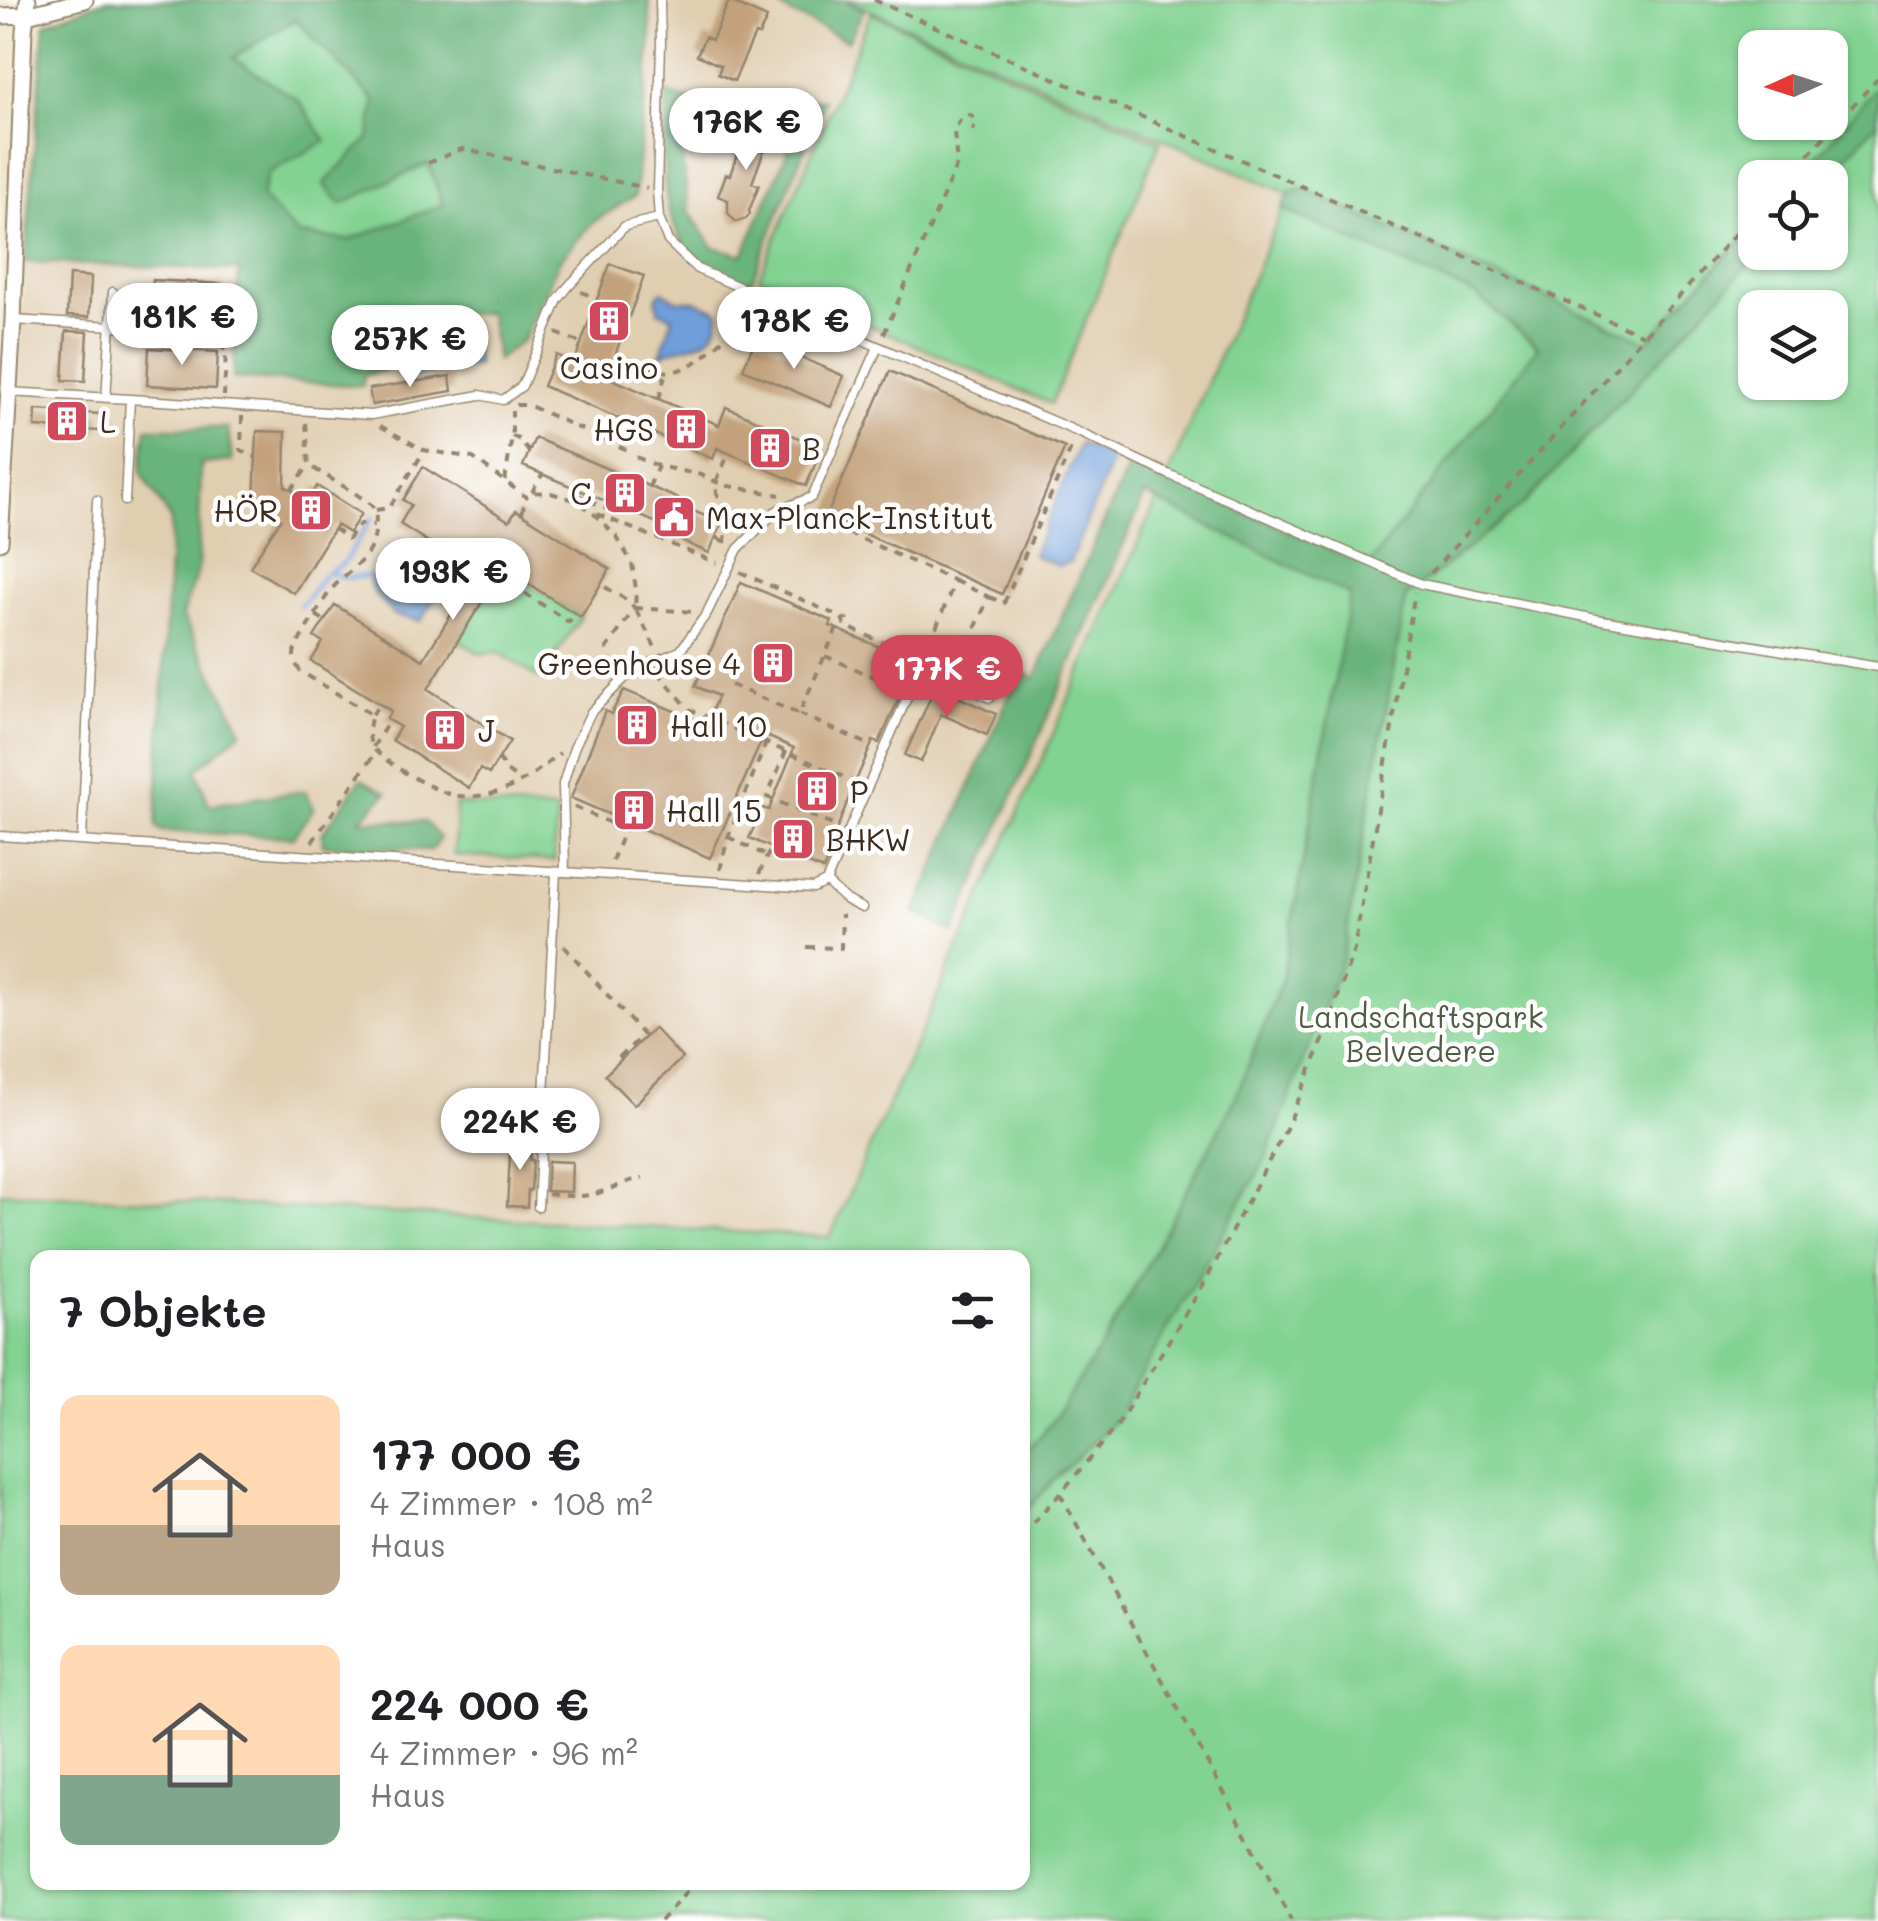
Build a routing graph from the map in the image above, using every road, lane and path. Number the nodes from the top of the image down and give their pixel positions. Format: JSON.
{"nodes":[{"id":1,"x":85,"y":0,"type":"edge"},
{"id":2,"x":660,"y":0,"type":"edge"},
{"id":3,"x":874,"y":0,"type":"edge"},
{"id":4,"x":27,"y":8,"type":"edge"},
{"id":5,"x":0,"y":16,"type":"edge"},
{"id":6,"x":1878,"y":78,"type":"edge"},
{"id":7,"x":973,"y":131,"type":"dead end"},
{"id":8,"x":1803,"y":160,"type":"edge"},
{"id":9,"x":428,"y":163,"type":"dead end"},
{"id":10,"x":657,"y":190,"type":"junction"},
{"id":11,"x":659,"y":218,"type":"junction"},
{"id":12,"x":1738,"y":231,"type":"edge"},
{"id":13,"x":114,"y":292,"type":"dead end"},
{"id":14,"x":763,"y":298,"type":"junction"},
{"id":15,"x":806,"y":316,"type":"junction"},
{"id":16,"x":13,"y":320,"type":"junction"},
{"id":17,"x":111,"y":326,"type":"junction"},
{"id":18,"x":547,"y":330,"type":"junction"},
{"id":19,"x":196,"y":331,"type":"joint"},
{"id":20,"x":1642,"y":335,"type":"junction"},
{"id":21,"x":582,"y":344,"type":"dead end"},
{"id":22,"x":878,"y":346,"type":"junction"},
{"id":23,"x":790,"y":352,"type":"dead end"},
{"id":24,"x":612,"y":364,"type":"dead end"},
{"id":25,"x":666,"y":372,"type":"junction"},
{"id":26,"x":8,"y":392,"type":"junction"},
{"id":27,"x":106,"y":398,"type":"junction"},
{"id":28,"x":130,"y":399,"type":"junction"},
{"id":29,"x":659,"y":399,"type":"dead end"},
{"id":30,"x":223,"y":405,"type":"junction"},
{"id":31,"x":243,"y":406,"type":"junction"},
{"id":32,"x":306,"y":411,"type":"junction"},
{"id":33,"x":370,"y":415,"type":"junction"},
{"id":34,"x":1078,"y":432,"type":"junction"},
{"id":35,"x":512,"y":436,"type":"junction"},
{"id":36,"x":424,"y":450,"type":"junction"},
{"id":37,"x":529,"y":452,"type":"dead end"},
{"id":38,"x":629,"y":452,"type":"dead end"},
{"id":39,"x":729,"y":453,"type":"dead end"},
{"id":40,"x":256,"y":457,"type":"dead end"},
{"id":41,"x":636,"y":457,"type":"dead end"},
{"id":42,"x":309,"y":465,"type":"junction"},
{"id":43,"x":658,"y":466,"type":"junction"},
{"id":44,"x":542,"y":474,"type":"dead end"},
{"id":45,"x":505,"y":480,"type":"junction"},
{"id":46,"x":716,"y":482,"type":"junction"},
{"id":47,"x":648,"y":486,"type":"dead end"},
{"id":48,"x":292,"y":490,"type":"dead end"},
{"id":49,"x":532,"y":492,"type":"junction"},
{"id":50,"x":526,"y":497,"type":"junction"},
{"id":51,"x":97,"y":500,"type":"dead end"},
{"id":52,"x":125,"y":501,"type":"dead end"},
{"id":53,"x":577,"y":501,"type":"junction"},
{"id":54,"x":611,"y":504,"type":"dead end"},
{"id":55,"x":794,"y":505,"type":"junction"},
{"id":56,"x":376,"y":510,"type":"junction"},
{"id":57,"x":592,"y":512,"type":"junction"},
{"id":58,"x":522,"y":513,"type":"dead end"},
{"id":59,"x":376,"y":526,"type":"junction"},
{"id":60,"x":853,"y":529,"type":"dead end"},
{"id":61,"x":334,"y":530,"type":"dead end"},
{"id":62,"x":850,"y":536,"type":"junction"},
{"id":63,"x":716,"y":537,"type":"dead end"},
{"id":64,"x":0,"y":542,"type":"edge"},
{"id":65,"x":922,"y":559,"type":"dead end"},
{"id":66,"x":918,"y":565,"type":"junction"},
{"id":67,"x":730,"y":568,"type":"junction"},
{"id":68,"x":498,"y":576,"type":"dead end"},
{"id":69,"x":955,"y":581,"type":"junction"},
{"id":70,"x":1421,"y":584,"type":"junction"},
{"id":71,"x":605,"y":587,"type":"dead end"},
{"id":72,"x":989,"y":596,"type":"junction"},
{"id":73,"x":635,"y":608,"type":"junction"},
{"id":74,"x":575,"y":613,"type":"dead end"},
{"id":75,"x":707,"y":614,"type":"junction"},
{"id":76,"x":316,"y":616,"type":"junction"},
{"id":77,"x":854,"y":618,"type":"dead end"},
{"id":78,"x":843,"y":620,"type":"junction"},
{"id":79,"x":324,"y":621,"type":"dead end"},
{"id":80,"x":824,"y":656,"type":"junction"},
{"id":81,"x":654,"y":662,"type":"junction"},
{"id":82,"x":1878,"y":668,"type":"edge"},
{"id":83,"x":952,"y":682,"type":"junction"},
{"id":84,"x":731,"y":684,"type":"dead end"},
{"id":85,"x":615,"y":686,"type":"junction"},
{"id":86,"x":909,"y":692,"type":"junction"},
{"id":87,"x":990,"y":698,"type":"dead end"},
{"id":88,"x":379,"y":704,"type":"dead end"},
{"id":89,"x":798,"y":714,"type":"junction"},
{"id":90,"x":372,"y":715,"type":"junction"},
{"id":91,"x":390,"y":721,"type":"dead end"},
{"id":92,"x":766,"y":743,"type":"junction"},
{"id":93,"x":574,"y":748,"type":"junction"},
{"id":94,"x":374,"y":749,"type":"junction"},
{"id":95,"x":786,"y":751,"type":"junction"},
{"id":96,"x":883,"y":751,"type":"junction"},
{"id":97,"x":499,"y":758,"type":"dead end"},
{"id":98,"x":832,"y":771,"type":"junction"},
{"id":99,"x":828,"y":778,"type":"dead end"},
{"id":100,"x":522,"y":782,"type":"junction"},
{"id":101,"x":867,"y":786,"type":"junction"},
{"id":102,"x":563,"y":797,"type":"junction"},
{"id":103,"x":628,"y":823,"type":"dead end"},
{"id":104,"x":624,"y":829,"type":"junction"},
{"id":105,"x":849,"y":832,"type":"junction"},
{"id":106,"x":0,"y":836,"type":"edge"},
{"id":107,"x":728,"y":837,"type":"junction"},
{"id":108,"x":82,"y":840,"type":"junction"},
{"id":109,"x":771,"y":848,"type":"dead end"},
{"id":110,"x":303,"y":856,"type":"junction"},
{"id":111,"x":766,"y":856,"type":"junction"},
{"id":112,"x":561,"y":872,"type":"junction"},
{"id":113,"x":607,"y":875,"type":"junction"},
{"id":114,"x":718,"y":882,"type":"junction"},
{"id":115,"x":826,"y":882,"type":"junction"},
{"id":116,"x":755,"y":883,"type":"junction"},
{"id":117,"x":846,"y":900,"type":"junction"},
{"id":118,"x":862,"y":908,"type":"dead end"},
{"id":119,"x":554,"y":936,"type":"junction"},
{"id":120,"x":807,"y":946,"type":"dead end"},
{"id":121,"x":614,"y":1063,"type":"dead end"},
{"id":122,"x":643,"y":1178,"type":"dead end"},
{"id":123,"x":539,"y":1193,"type":"junction"},
{"id":124,"x":538,"y":1207,"type":"dead end"},
{"id":125,"x":1060,"y":1494,"type":"junction"},
{"id":126,"x":1030,"y":1526,"type":"edge"},
{"id":127,"x":689,"y":1890,"type":"edge"},
{"id":128,"x":660,"y":1921,"type":"edge"},
{"id":129,"x":1291,"y":1921,"type":"edge"}],
"edges":[{"from":1,"to":4,"type":"street"},
{"from":2,"to":10,"type":"lane"},
{"from":3,"to":20,"type":"path"},
{"from":4,"to":5,"type":"street"},
{"from":4,"to":16,"type":"street"},
{"from":6,"to":8,"type":"path"},
{"from":7,"to":22,"type":"path"},
{"from":9,"to":10,"type":"path"},
{"from":10,"to":11,"type":"lane"},
{"from":11,"to":14,"type":"lane"},
{"from":11,"to":18,"type":"lane"},
{"from":12,"to":20,"type":"path"},
{"from":13,"to":17,"type":"lane"},
{"from":14,"to":15,"type":"lane"},
{"from":14,"to":25,"type":"path"},
{"from":15,"to":22,"type":"lane"},
{"from":15,"to":23,"type":"path"},
{"from":16,"to":17,"type":"lane"},
{"from":16,"to":26,"type":"street"},
{"from":17,"to":19,"type":"lane"},
{"from":17,"to":27,"type":"lane"},
{"from":18,"to":21,"type":"path"},
{"from":18,"to":33,"type":"lane"},
{"from":19,"to":30,"type":"path"},
{"from":20,"to":70,"type":"path"},
{"from":22,"to":34,"type":"lane"},
{"from":22,"to":55,"type":"lane"},
{"from":24,"to":25,"type":"path"},
{"from":25,"to":29,"type":"path"},
{"from":26,"to":27,"type":"lane"},
{"from":26,"to":64,"type":"street"},
{"from":27,"to":28,"type":"lane"},
{"from":28,"to":30,"type":"lane"},
{"from":28,"to":52,"type":"lane"},
{"from":30,"to":31,"type":"lane"},
{"from":31,"to":32,"type":"lane"},
{"from":31,"to":40,"type":"path"},
{"from":32,"to":33,"type":"lane"},
{"from":32,"to":42,"type":"path"},
{"from":33,"to":36,"type":"path"},
{"from":34,"to":70,"type":"lane"},
{"from":34,"to":72,"type":"path"},
{"from":35,"to":37,"type":"path"},
{"from":35,"to":38,"type":"path"},
{"from":35,"to":45,"type":"path"},
{"from":36,"to":45,"type":"path"},
{"from":36,"to":56,"type":"path"},
{"from":39,"to":46,"type":"path"},
{"from":41,"to":43,"type":"path"},
{"from":42,"to":48,"type":"path"},
{"from":42,"to":56,"type":"path"},
{"from":43,"to":46,"type":"path"},
{"from":43,"to":47,"type":"path"},
{"from":44,"to":49,"type":"path"},
{"from":45,"to":50,"type":"path"},
{"from":46,"to":55,"type":"path"},
{"from":46,"to":63,"type":"path"},
{"from":49,"to":50,"type":"path"},
{"from":49,"to":53,"type":"path"},
{"from":50,"to":58,"type":"path"},
{"from":51,"to":108,"type":"lane"},
{"from":53,"to":54,"type":"path"},
{"from":53,"to":57,"type":"path"},
{"from":55,"to":62,"type":"path"},
{"from":55,"to":67,"type":"lane"},
{"from":56,"to":59,"type":"path"},
{"from":57,"to":67,"type":"path"},
{"from":57,"to":73,"type":"path"},
{"from":59,"to":61,"type":"path"},
{"from":59,"to":76,"type":"path"},
{"from":60,"to":62,"type":"path"},
{"from":62,"to":66,"type":"path"},
{"from":65,"to":66,"type":"path"},
{"from":66,"to":69,"type":"path"},
{"from":67,"to":75,"type":"lane"},
{"from":67,"to":78,"type":"path"},
{"from":68,"to":74,"type":"path"},
{"from":69,"to":72,"type":"path"},
{"from":69,"to":78,"type":"path"},
{"from":70,"to":82,"type":"lane"},
{"from":70,"to":125,"type":"path"},
{"from":71,"to":73,"type":"path"},
{"from":72,"to":83,"type":"path"},
{"from":73,"to":75,"type":"path"},
{"from":73,"to":81,"type":"path"},
{"from":73,"to":85,"type":"path"},
{"from":75,"to":81,"type":"lane"},
{"from":76,"to":79,"type":"path"},
{"from":76,"to":90,"type":"path"},
{"from":77,"to":78,"type":"path"},
{"from":78,"to":80,"type":"path"},
{"from":80,"to":86,"type":"path"},
{"from":80,"to":89,"type":"path"},
{"from":81,"to":85,"type":"lane"},
{"from":81,"to":92,"type":"path"},
{"from":83,"to":86,"type":"lane"},
{"from":83,"to":87,"type":"lane"},
{"from":84,"to":89,"type":"path"},
{"from":85,"to":93,"type":"lane"},
{"from":86,"to":96,"type":"lane"},
{"from":88,"to":90,"type":"path"},
{"from":89,"to":96,"type":"path"},
{"from":90,"to":94,"type":"path"},
{"from":91,"to":94,"type":"path"},
{"from":92,"to":95,"type":"path"},
{"from":92,"to":107,"type":"path"},
{"from":93,"to":100,"type":"path"},
{"from":93,"to":102,"type":"lane"},
{"from":94,"to":100,"type":"path"},
{"from":94,"to":110,"type":"path"},
{"from":95,"to":98,"type":"path"},
{"from":95,"to":105,"type":"path"},
{"from":96,"to":101,"type":"lane"},
{"from":97,"to":100,"type":"path"},
{"from":98,"to":99,"type":"path"},
{"from":98,"to":101,"type":"path"},
{"from":101,"to":105,"type":"lane"},
{"from":102,"to":104,"type":"path"},
{"from":102,"to":112,"type":"lane"},
{"from":103,"to":104,"type":"path"},
{"from":104,"to":113,"type":"path"},
{"from":105,"to":115,"type":"lane"},
{"from":106,"to":108,"type":"lane"},
{"from":107,"to":111,"type":"path"},
{"from":107,"to":114,"type":"path"},
{"from":108,"to":110,"type":"lane"},
{"from":109,"to":111,"type":"path"},
{"from":110,"to":112,"type":"lane"},
{"from":111,"to":116,"type":"path"},
{"from":112,"to":113,"type":"lane"},
{"from":112,"to":119,"type":"lane"},
{"from":113,"to":114,"type":"lane"},
{"from":114,"to":116,"type":"lane"},
{"from":115,"to":116,"type":"lane"},
{"from":115,"to":117,"type":"lane"},
{"from":117,"to":118,"type":"lane"},
{"from":117,"to":120,"type":"path"},
{"from":119,"to":121,"type":"path"},
{"from":119,"to":123,"type":"lane"},
{"from":122,"to":123,"type":"path"},
{"from":123,"to":124,"type":"lane"},
{"from":125,"to":126,"type":"path"},
{"from":125,"to":129,"type":"path"},
{"from":127,"to":128,"type":"path"}]}
